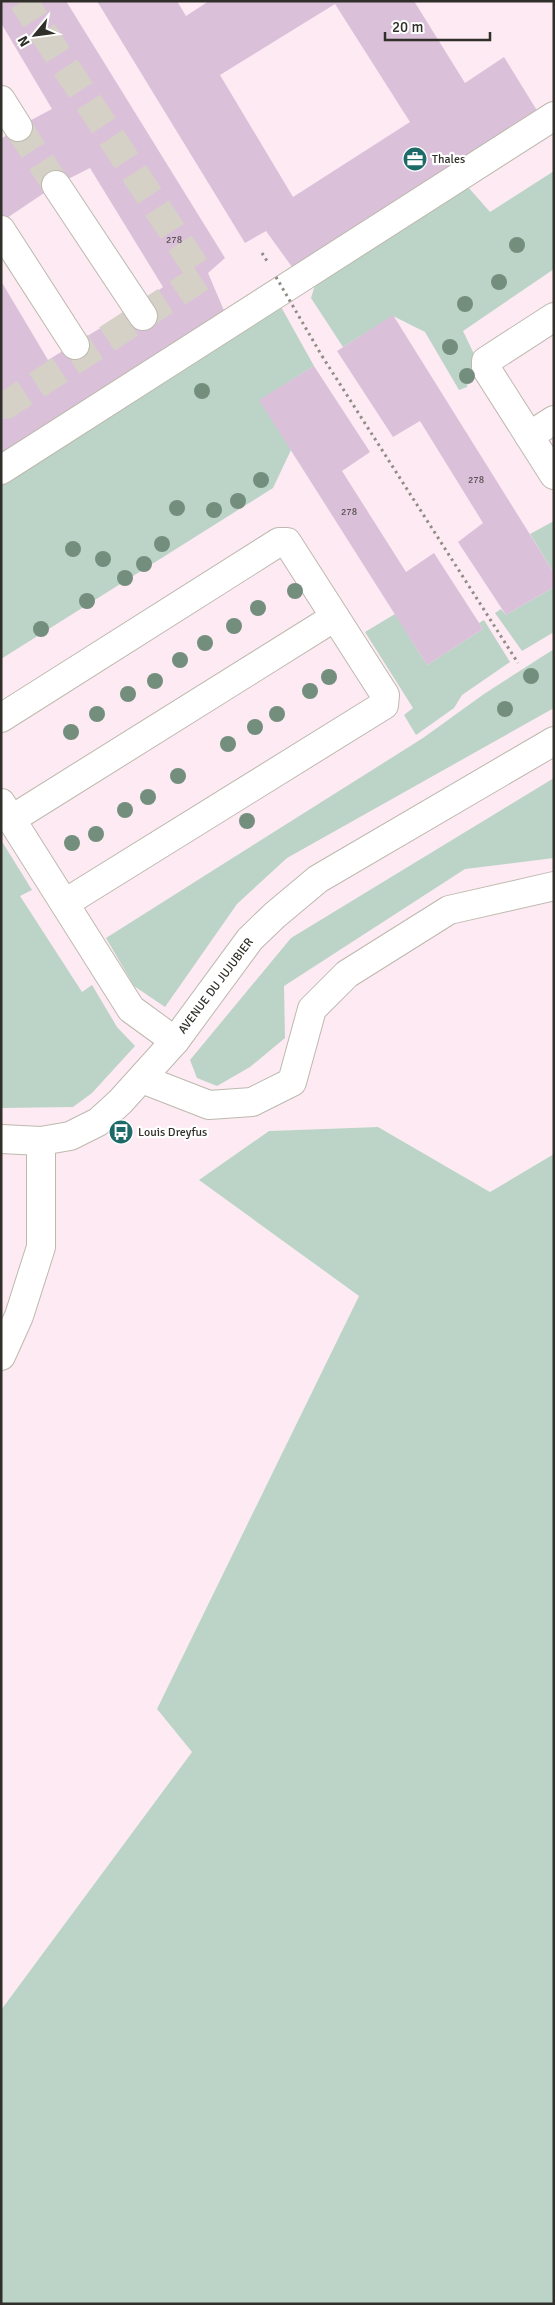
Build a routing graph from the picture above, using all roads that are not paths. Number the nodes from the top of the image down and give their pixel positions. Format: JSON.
{"nodes":[{"id":1,"x":1,"y":100,"type":"edge"},
{"id":2,"x":554,"y":116,"type":"edge"},
{"id":3,"x":18,"y":127,"type":"tunnel mouth"},
{"id":4,"x":56,"y":185,"type":"tunnel mouth"},
{"id":5,"x":1,"y":230,"type":"edge"},
{"id":6,"x":143,"y":316,"type":"dead end"},
{"id":7,"x":554,"y":317,"type":"edge"},
{"id":8,"x":74,"y":345,"type":"dead end"},
{"id":9,"x":554,"y":420,"type":"edge"},
{"id":10,"x":529,"y":436,"type":"junction"},
{"id":11,"x":1,"y":470,"type":"edge"},
{"id":12,"x":554,"y":475,"type":"edge"},
{"id":13,"x":335,"y":617,"type":"junction"},
{"id":14,"x":1,"y":718,"type":"edge"},
{"id":15,"x":554,"y":741,"type":"edge"},
{"id":16,"x":6,"y":811,"type":"edge"},
{"id":17,"x":554,"y":886,"type":"edge"},
{"id":18,"x":65,"y":903,"type":"junction"},
{"id":19,"x":175,"y":1041,"type":"junction"},
{"id":20,"x":142,"y":1078,"type":"junction"},
{"id":21,"x":1,"y":1139,"type":"edge"},
{"id":22,"x":40,"y":1141,"type":"junction"},
{"id":23,"x":1,"y":1356,"type":"edge"}],
"edges":[{"from":1,"to":3,"type":"street"},
{"from":2,"to":11,"type":"street"},
{"from":4,"to":6,"type":"street"},
{"from":5,"to":8,"type":"street"},
{"from":7,"to":10,"type":"street"},
{"from":9,"to":10,"type":"street"},
{"from":10,"to":12,"type":"street"},
{"from":13,"to":14,"type":"street"},
{"from":13,"to":16,"type":"street"},
{"from":13,"to":18,"type":"street"},
{"from":15,"to":19,"type":"street","name":"AVENUE DU JUJUBIER"},
{"from":16,"to":18,"type":"street"},
{"from":17,"to":20,"type":"street"},
{"from":18,"to":19,"type":"street"},
{"from":19,"to":20,"type":"street","name":"AVENUE DU JUJUBIER"},
{"from":20,"to":22,"type":"street","name":"AVENUE DU JUJUBIER"},
{"from":21,"to":22,"type":"street","name":"AVENUE DU JUJUBIER"},
{"from":22,"to":23,"type":"street"}]}
